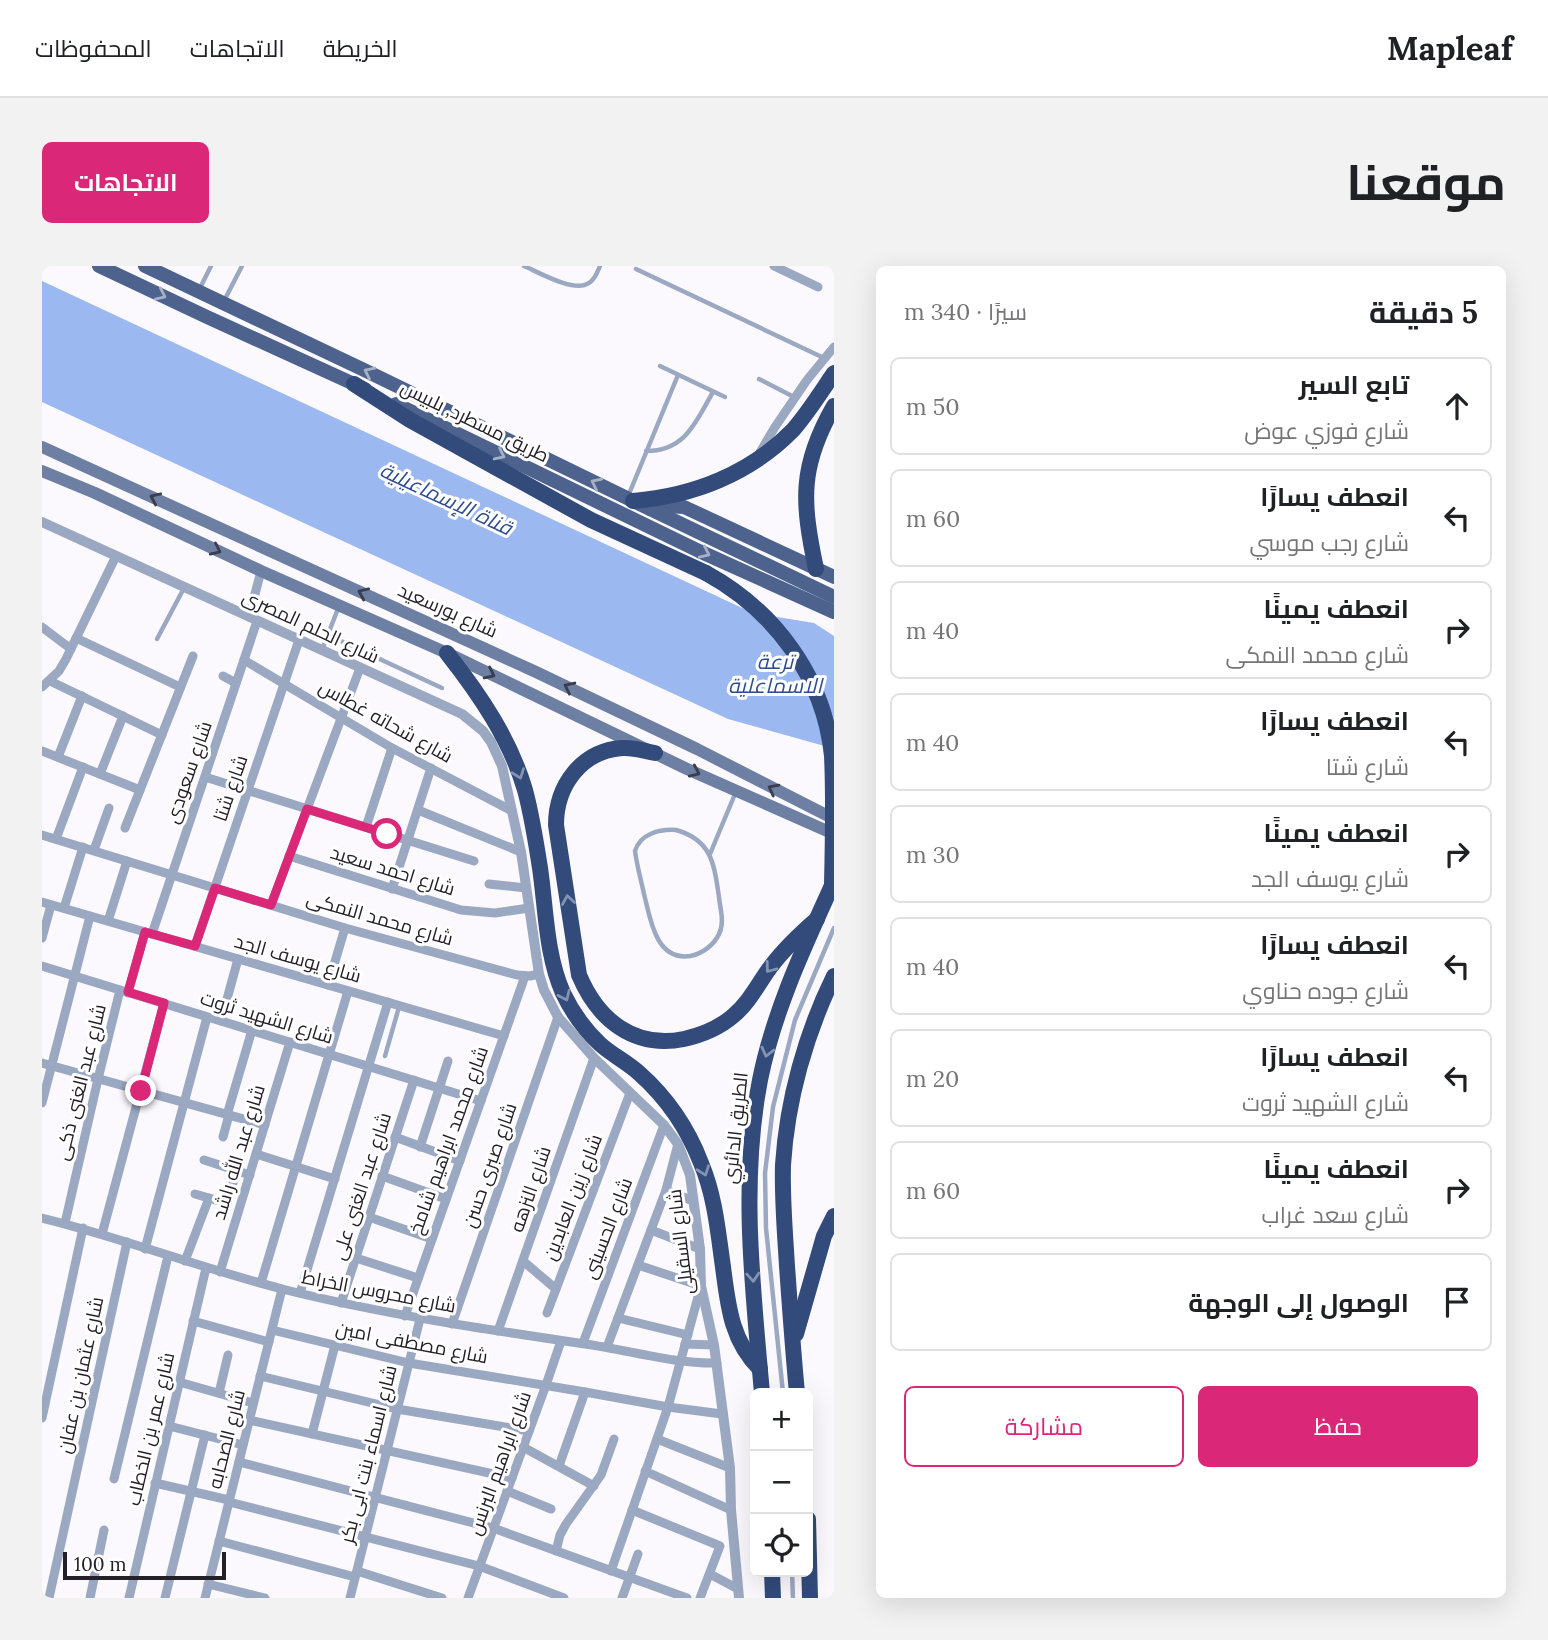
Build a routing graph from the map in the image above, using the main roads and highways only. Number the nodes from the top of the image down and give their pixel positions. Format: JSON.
{"nodes":[{"id":1,"x":99,"y":266,"type":"edge"},
{"id":2,"x":145,"y":266,"type":"edge"},
{"id":3,"x":834,"y":373,"type":"edge"},
{"id":4,"x":354,"y":384,"type":"junction"},
{"id":5,"x":834,"y":406,"type":"edge"},
{"id":6,"x":42,"y":447,"type":"edge"},
{"id":7,"x":43,"y":472,"type":"edge"},
{"id":8,"x":630,"y":500,"type":"junction"},
{"id":9,"x":650,"y":509,"type":"junction"},
{"id":10,"x":816,"y":569,"type":"junction"},
{"id":11,"x":834,"y":577,"type":"edge"},
{"id":12,"x":834,"y":597,"type":"edge"},
{"id":13,"x":834,"y":612,"type":"edge"},
{"id":14,"x":447,"y":653,"type":"junction"},
{"id":15,"x":655,"y":753,"type":"junction"},
{"id":16,"x":745,"y":774,"type":"junction"},
{"id":17,"x":737,"y":791,"type":"junction"},
{"id":18,"x":834,"y":819,"type":"edge"},
{"id":19,"x":834,"y":834,"type":"edge"},
{"id":20,"x":833,"y":882,"type":"edge"},
{"id":21,"x":817,"y":919,"type":"junction"},
{"id":22,"x":834,"y":976,"type":"edge"},
{"id":23,"x":834,"y":1216,"type":"edge"},
{"id":24,"x":793,"y":1347,"type":"junction"},
{"id":25,"x":760,"y":1369,"type":"junction"},
{"id":26,"x":762,"y":1388,"type":"edge"},
{"id":27,"x":797,"y":1388,"type":"edge"},
{"id":28,"x":772,"y":1577,"type":"edge"},
{"id":29,"x":809,"y":1577,"type":"edge"},
{"id":30,"x":773,"y":1598,"type":"edge"},
{"id":31,"x":810,"y":1598,"type":"edge"}],
"edges":[{"from":1,"to":4,"type":"main road","name":"طريق مسطرد, بلبيس","one_way":true},
{"from":8,"to":2,"type":"main road","name":"طريق مسطرد, بلبيس","one_way":true},
{"from":3,"to":8,"type":"highway"},
{"from":4,"to":13,"type":"main road","name":"طريق مسطرد, بلبيس","one_way":true},
{"from":4,"to":20,"type":"highway","bridge":true},
{"from":5,"to":10,"type":"highway"},
{"from":16,"to":6,"type":"main road","name":"شارع بورسعيد","one_way":true},
{"from":7,"to":14,"type":"main road","name":"شارع بورسعيد","one_way":true},
{"from":8,"to":9,"type":"main road","name":"طريق مسطرد, بلبيس"},
{"from":9,"to":10,"type":"main road"},
{"from":9,"to":12,"type":"main road","name":"طريق مسطرد, بلبيس"},
{"from":10,"to":11,"type":"main road"},
{"from":14,"to":15,"type":"main road","name":"شارع بورسعيد","one_way":true},
{"from":14,"to":25,"type":"highway","one_way":true},
{"from":15,"to":17,"type":"main road","name":"شارع بورسعيد","one_way":true},
{"from":21,"to":15,"type":"highway","one_way":true},
{"from":16,"to":17,"type":"main road"},
{"from":18,"to":16,"type":"main road","name":"شارع بورسعيد","one_way":true},
{"from":17,"to":19,"type":"main road","name":"شارع بورسعيد"},
{"from":20,"to":21,"type":"highway","name":"الطريق الدائري"},
{"from":21,"to":25,"type":"highway","name":"الطريق الدائري","one_way":true},
{"from":22,"to":24,"type":"highway"},
{"from":23,"to":24,"type":"highway"},
{"from":24,"to":27,"type":"highway"},
{"from":25,"to":26,"type":"highway","name":"الطريق الدائري"},
{"from":28,"to":30,"type":"highway"},
{"from":29,"to":31,"type":"highway"}]}
